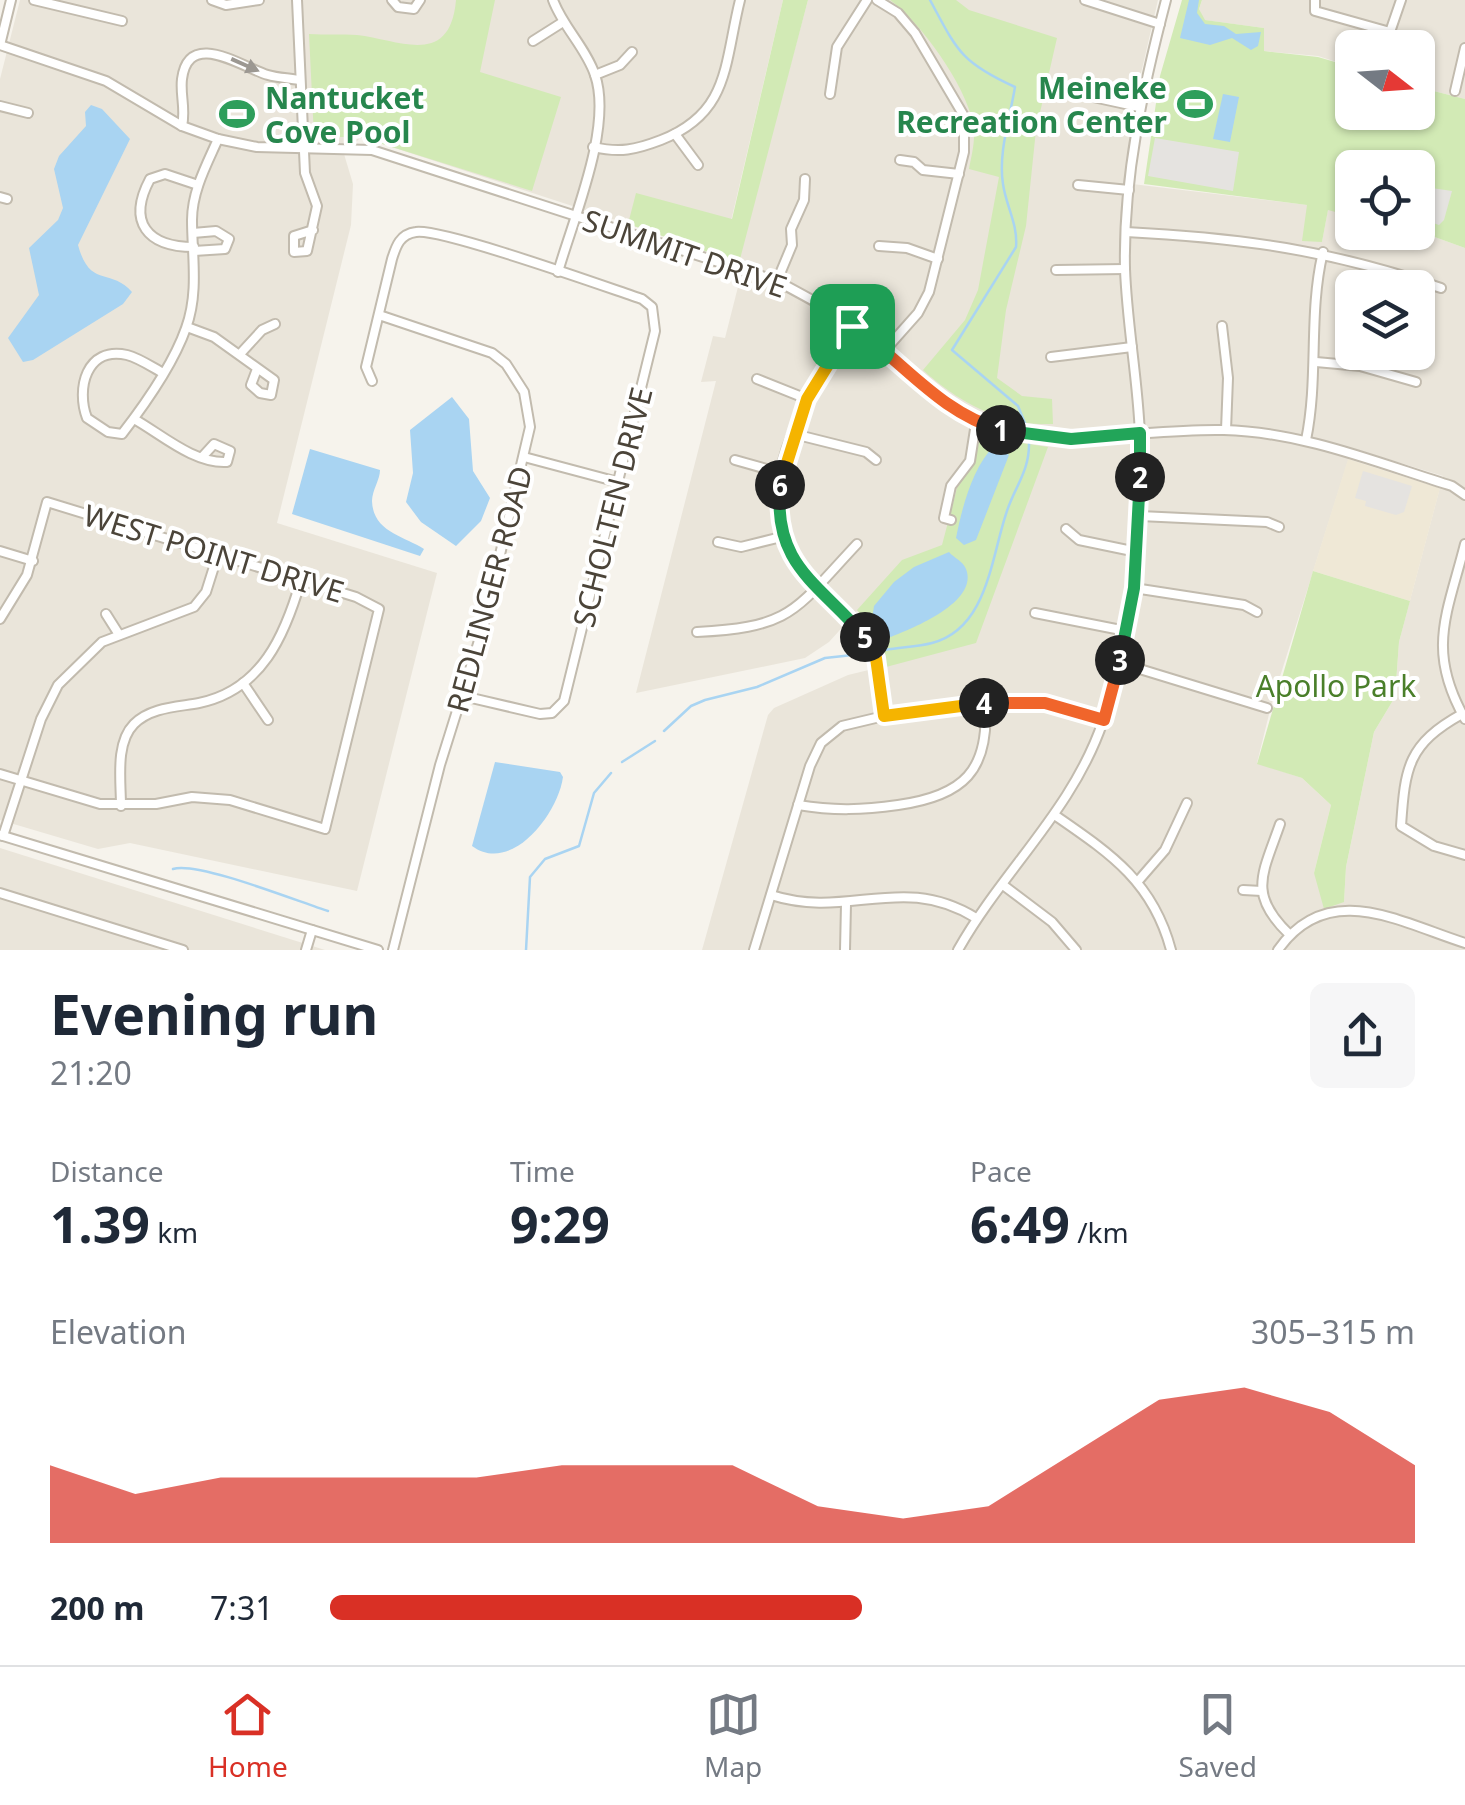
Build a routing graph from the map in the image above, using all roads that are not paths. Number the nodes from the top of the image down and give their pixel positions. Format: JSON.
{"nodes":[{"id":1,"x":11,"y":0,"type":"edge"},
{"id":2,"x":34,"y":0,"type":"edge"},
{"id":3,"x":212,"y":0,"type":"edge"},
{"id":4,"x":259,"y":0,"type":"edge"},
{"id":5,"x":297,"y":0,"type":"edge"},
{"id":6,"x":392,"y":0,"type":"edge"},
{"id":7,"x":420,"y":0,"type":"edge"},
{"id":8,"x":553,"y":0,"type":"edge"},
{"id":9,"x":740,"y":0,"type":"edge"},
{"id":10,"x":867,"y":0,"type":"edge"},
{"id":11,"x":877,"y":0,"type":"edge"},
{"id":12,"x":1086,"y":0,"type":"edge"},
{"id":13,"x":1166,"y":0,"type":"edge"},
{"id":14,"x":1315,"y":0,"type":"edge"},
{"id":15,"x":1401,"y":0,"type":"edge"},
{"id":16,"x":122,"y":21,"type":"dead end"},
{"id":17,"x":563,"y":22,"type":"junction"},
{"id":18,"x":1160,"y":24,"type":"junction"},
{"id":19,"x":533,"y":41,"type":"dead end"},
{"id":20,"x":0,"y":45,"type":"edge"},
{"id":21,"x":1465,"y":48,"type":"edge"},
{"id":22,"x":632,"y":52,"type":"dead end"},
{"id":23,"x":1462,"y":70,"type":"edge"},
{"id":24,"x":595,"y":75,"type":"junction"},
{"id":25,"x":300,"y":80,"type":"junction"},
{"id":26,"x":1454,"y":91,"type":"dead end"},
{"id":27,"x":830,"y":94,"type":"dead end"},
{"id":28,"x":1093,"y":97,"type":"dead end"},
{"id":29,"x":0,"y":106,"type":"edge"},
{"id":30,"x":1139,"y":107,"type":"junction"},
{"id":31,"x":28,"y":113,"type":"dead end"},
{"id":32,"x":182,"y":126,"type":"junction"},
{"id":33,"x":675,"y":134,"type":"junction"},
{"id":34,"x":218,"y":139,"type":"junction"},
{"id":35,"x":593,"y":147,"type":"junction"},
{"id":36,"x":304,"y":149,"type":"junction"},
{"id":37,"x":900,"y":160,"type":"dead end"},
{"id":38,"x":698,"y":165,"type":"dead end"},
{"id":39,"x":959,"y":174,"type":"junction"},
{"id":40,"x":805,"y":179,"type":"dead end"},
{"id":41,"x":198,"y":185,"type":"junction"},
{"id":42,"x":1078,"y":185,"type":"dead end"},
{"id":43,"x":1129,"y":190,"type":"junction"},
{"id":44,"x":574,"y":215,"type":"junction"},
{"id":45,"x":312,"y":230,"type":"dead end"},
{"id":46,"x":1126,"y":232,"type":"junction"},
{"id":47,"x":193,"y":233,"type":"junction"},
{"id":48,"x":880,"y":246,"type":"dead end"},
{"id":49,"x":194,"y":249,"type":"junction"},
{"id":50,"x":1323,"y":252,"type":"junction"},
{"id":51,"x":938,"y":259,"type":"junction"},
{"id":52,"x":1125,"y":269,"type":"junction"},
{"id":53,"x":1056,"y":270,"type":"dead end"},
{"id":54,"x":558,"y":272,"type":"junction"},
{"id":55,"x":777,"y":281,"type":"junction"},
{"id":56,"x":1441,"y":288,"type":"dead end"},
{"id":57,"x":379,"y":315,"type":"junction"},
{"id":58,"x":274,"y":324,"type":"dead end"},
{"id":59,"x":852,"y":326,"type":"junction"},
{"id":60,"x":1222,"y":326,"type":"dead end"},
{"id":61,"x":187,"y":328,"type":"junction"},
{"id":62,"x":1132,"y":347,"type":"junction"},
{"id":63,"x":886,"y":349,"type":"junction"},
{"id":64,"x":240,"y":354,"type":"junction"},
{"id":65,"x":1051,"y":357,"type":"dead end"},
{"id":66,"x":1316,"y":362,"type":"junction"},
{"id":67,"x":256,"y":369,"type":"dead end"},
{"id":68,"x":163,"y":373,"type":"junction"},
{"id":69,"x":757,"y":379,"type":"dead end"},
{"id":70,"x":372,"y":381,"type":"dead end"},
{"id":71,"x":1416,"y":382,"type":"dead end"},
{"id":72,"x":807,"y":399,"type":"junction"},
{"id":73,"x":134,"y":418,"type":"junction"},
{"id":74,"x":976,"y":423,"type":"junction"},
{"id":75,"x":1226,"y":430,"type":"junction"},
{"id":76,"x":1140,"y":433,"type":"junction"},
{"id":77,"x":794,"y":434,"type":"junction"},
{"id":78,"x":1306,"y":440,"type":"junction"},
{"id":79,"x":204,"y":456,"type":"dead end"},
{"id":80,"x":524,"y":457,"type":"junction"},
{"id":81,"x":735,"y":460,"type":"dead end"},
{"id":82,"x":876,"y":460,"type":"dead end"},
{"id":83,"x":781,"y":473,"type":"junction"},
{"id":84,"x":618,"y":482,"type":"junction"},
{"id":85,"x":1465,"y":495,"type":"edge"},
{"id":86,"x":1140,"y":516,"type":"junction"},
{"id":87,"x":951,"y":520,"type":"dead end"},
{"id":88,"x":1279,"y":528,"type":"dead end"},
{"id":89,"x":1066,"y":529,"type":"dead end"},
{"id":90,"x":781,"y":537,"type":"junction"},
{"id":91,"x":718,"y":542,"type":"dead end"},
{"id":92,"x":857,"y":544,"type":"dead end"},
{"id":93,"x":1465,"y":544,"type":"edge"},
{"id":94,"x":0,"y":550,"type":"edge"},
{"id":95,"x":1137,"y":552,"type":"junction"},
{"id":96,"x":218,"y":554,"type":"junction"},
{"id":97,"x":32,"y":560,"type":"junction"},
{"id":98,"x":301,"y":580,"type":"junction"},
{"id":99,"x":816,"y":588,"type":"junction"},
{"id":100,"x":1134,"y":588,"type":"junction"},
{"id":101,"x":1035,"y":612,"type":"dead end"},
{"id":102,"x":1257,"y":612,"type":"dead end"},
{"id":103,"x":106,"y":614,"type":"dead end"},
{"id":104,"x":0,"y":618,"type":"edge"},
{"id":105,"x":696,"y":632,"type":"dead end"},
{"id":106,"x":1126,"y":632,"type":"junction"},
{"id":107,"x":118,"y":633,"type":"junction"},
{"id":108,"x":1120,"y":663,"type":"junction"},
{"id":109,"x":243,"y":683,"type":"junction"},
{"id":110,"x":463,"y":696,"type":"junction"},
{"id":111,"x":986,"y":703,"type":"junction"},
{"id":112,"x":1267,"y":708,"type":"dead end"},
{"id":113,"x":884,"y":716,"type":"junction"},
{"id":114,"x":1464,"y":716,"type":"edge"},
{"id":115,"x":268,"y":720,"type":"dead end"},
{"id":116,"x":1104,"y":720,"type":"junction"},
{"id":117,"x":0,"y":774,"type":"edge"},
{"id":118,"x":21,"y":780,"type":"junction"},
{"id":119,"x":1187,"y":803,"type":"dead end"},
{"id":120,"x":798,"y":805,"type":"junction"},
{"id":121,"x":121,"y":806,"type":"junction"},
{"id":122,"x":1056,"y":816,"type":"junction"},
{"id":123,"x":1280,"y":824,"type":"dead end"},
{"id":124,"x":2,"y":836,"type":"edge"},
{"id":125,"x":1465,"y":855,"type":"edge"},
{"id":126,"x":1139,"y":880,"type":"junction"},
{"id":127,"x":1003,"y":885,"type":"junction"},
{"id":128,"x":1243,"y":890,"type":"dead end"},
{"id":129,"x":1262,"y":890,"type":"junction"},
{"id":130,"x":0,"y":893,"type":"edge"},
{"id":131,"x":771,"y":895,"type":"junction"},
{"id":132,"x":846,"y":904,"type":"junction"},
{"id":133,"x":976,"y":918,"type":"junction"},
{"id":134,"x":312,"y":930,"type":"junction"},
{"id":135,"x":1289,"y":934,"type":"junction"},
{"id":136,"x":1465,"y":943,"type":"edge"},
{"id":137,"x":183,"y":950,"type":"edge"},
{"id":138,"x":306,"y":950,"type":"edge"},
{"id":139,"x":378,"y":950,"type":"edge"},
{"id":140,"x":393,"y":950,"type":"edge"},
{"id":141,"x":754,"y":950,"type":"edge"},
{"id":142,"x":844,"y":950,"type":"edge"},
{"id":143,"x":958,"y":950,"type":"edge"},
{"id":144,"x":1076,"y":950,"type":"edge"},
{"id":145,"x":1171,"y":950,"type":"edge"},
{"id":146,"x":1278,"y":950,"type":"edge"}],
"edges":[{"from":1,"to":20,"type":"street"},
{"from":2,"to":16,"type":"street"},
{"from":3,"to":4,"type":"street"},
{"from":5,"to":25,"type":"street"},
{"from":6,"to":7,"type":"street"},
{"from":8,"to":17,"type":"street"},
{"from":9,"to":33,"type":"street"},
{"from":10,"to":27,"type":"street"},
{"from":11,"to":39,"type":"street"},
{"from":12,"to":18,"type":"street"},
{"from":13,"to":18,"type":"street"},
{"from":14,"to":15,"type":"street"},
{"from":17,"to":19,"type":"street"},
{"from":17,"to":24,"type":"street"},
{"from":18,"to":30,"type":"street"},
{"from":20,"to":32,"type":"street","name":"SUMMIT DRIVE"},
{"from":21,"to":23,"type":"street"},
{"from":22,"to":24,"type":"street"},
{"from":23,"to":26,"type":"street"},
{"from":24,"to":35,"type":"street"},
{"from":32,"to":25,"type":"street","one_way":true},
{"from":25,"to":36,"type":"street"},
{"from":28,"to":30,"type":"street"},
{"from":29,"to":31,"type":"street"},
{"from":30,"to":43,"type":"street"},
{"from":32,"to":34,"type":"street","name":"SUMMIT DRIVE"},
{"from":33,"to":35,"type":"street"},
{"from":33,"to":38,"type":"street"},
{"from":34,"to":36,"type":"street","name":"SUMMIT DRIVE"},
{"from":34,"to":41,"type":"street"},
{"from":35,"to":44,"type":"street"},
{"from":36,"to":44,"type":"street","name":"SUMMIT DRIVE"},
{"from":36,"to":45,"type":"street"},
{"from":37,"to":39,"type":"street"},
{"from":39,"to":51,"type":"street"},
{"from":40,"to":55,"type":"street"},
{"from":41,"to":47,"type":"street"},
{"from":41,"to":49,"type":"street"},
{"from":42,"to":43,"type":"street"},
{"from":43,"to":46,"type":"street"},
{"from":44,"to":54,"type":"street"},
{"from":44,"to":55,"type":"street","name":"SUMMIT DRIVE"},
{"from":46,"to":50,"type":"street"},
{"from":46,"to":52,"type":"street"},
{"from":47,"to":49,"type":"street"},
{"from":47,"to":49,"type":"street"},
{"from":48,"to":51,"type":"street"},
{"from":49,"to":61,"type":"street"},
{"from":50,"to":56,"type":"street"},
{"from":50,"to":66,"type":"street"},
{"from":51,"to":63,"type":"street"},
{"from":52,"to":53,"type":"street"},
{"from":52,"to":62,"type":"street"},
{"from":54,"to":57,"type":"street","name":"SCHOLTEN DRIVE"},
{"from":54,"to":84,"type":"street","name":"SCHOLTEN DRIVE"},
{"from":55,"to":59,"type":"street","name":"SUMMIT DRIVE"},
{"from":57,"to":70,"type":"street"},
{"from":57,"to":80,"type":"street","name":"REDLINGER ROAD"},
{"from":58,"to":64,"type":"street"},
{"from":59,"to":63,"type":"street","name":"SUMMIT DRIVE"},
{"from":59,"to":72,"type":"street"},
{"from":60,"to":75,"type":"street"},
{"from":61,"to":64,"type":"street"},
{"from":61,"to":68,"type":"street"},
{"from":62,"to":65,"type":"street"},
{"from":62,"to":76,"type":"street"},
{"from":63,"to":74,"type":"street","name":"SUMMIT DRIVE"},
{"from":64,"to":67,"type":"street"},
{"from":66,"to":71,"type":"street"},
{"from":66,"to":78,"type":"street"},
{"from":68,"to":73,"type":"street"},
{"from":68,"to":73,"type":"street"},
{"from":69,"to":72,"type":"street"},
{"from":72,"to":77,"type":"street"},
{"from":73,"to":79,"type":"street"},
{"from":74,"to":76,"type":"street","name":"SUMMIT DRIVE"},
{"from":74,"to":87,"type":"street"},
{"from":75,"to":76,"type":"street","name":"SUMMIT DRIVE"},
{"from":75,"to":78,"type":"street","name":"SUMMIT DRIVE"},
{"from":76,"to":86,"type":"street"},
{"from":77,"to":82,"type":"street"},
{"from":77,"to":83,"type":"street"},
{"from":78,"to":85,"type":"street","name":"SUMMIT DRIVE"},
{"from":80,"to":84,"type":"street"},
{"from":80,"to":110,"type":"street","name":"REDLINGER ROAD"},
{"from":81,"to":83,"type":"street"},
{"from":83,"to":90,"type":"street"},
{"from":84,"to":110,"type":"street","name":"SCHOLTEN DRIVE"},
{"from":86,"to":88,"type":"street"},
{"from":86,"to":95,"type":"street"},
{"from":89,"to":95,"type":"street"},
{"from":90,"to":91,"type":"street"},
{"from":90,"to":99,"type":"street"},
{"from":92,"to":99,"type":"street"},
{"from":93,"to":114,"type":"street"},
{"from":94,"to":97,"type":"street"},
{"from":95,"to":100,"type":"street"},
{"from":96,"to":97,"type":"street","name":"WEST POINT DRIVE"},
{"from":96,"to":98,"type":"street","name":"WEST POINT DRIVE"},
{"from":96,"to":107,"type":"street"},
{"from":97,"to":104,"type":"street"},
{"from":98,"to":109,"type":"street"},
{"from":98,"to":121,"type":"street","name":"WEST POINT DRIVE"},
{"from":99,"to":105,"type":"street"},
{"from":99,"to":113,"type":"street"},
{"from":100,"to":102,"type":"street"},
{"from":100,"to":106,"type":"street"},
{"from":101,"to":106,"type":"street"},
{"from":103,"to":107,"type":"street"},
{"from":106,"to":108,"type":"street"},
{"from":107,"to":118,"type":"street"},
{"from":108,"to":112,"type":"street"},
{"from":108,"to":116,"type":"street"},
{"from":109,"to":115,"type":"street"},
{"from":109,"to":121,"type":"street"},
{"from":110,"to":140,"type":"street","name":"REDLINGER ROAD"},
{"from":111,"to":113,"type":"street"},
{"from":111,"to":116,"type":"street"},
{"from":111,"to":120,"type":"street"},
{"from":113,"to":120,"type":"street"},
{"from":114,"to":125,"type":"street"},
{"from":116,"to":122,"type":"street"},
{"from":117,"to":118,"type":"street"},
{"from":118,"to":121,"type":"street"},
{"from":118,"to":124,"type":"street"},
{"from":119,"to":126,"type":"street"},
{"from":120,"to":131,"type":"street"},
{"from":122,"to":126,"type":"street"},
{"from":122,"to":127,"type":"street"},
{"from":123,"to":129,"type":"street"},
{"from":124,"to":134,"type":"street"},
{"from":126,"to":145,"type":"street"},
{"from":127,"to":133,"type":"street"},
{"from":127,"to":144,"type":"street"},
{"from":128,"to":129,"type":"street"},
{"from":129,"to":135,"type":"street"},
{"from":130,"to":137,"type":"street"},
{"from":131,"to":132,"type":"street"},
{"from":131,"to":141,"type":"street"},
{"from":132,"to":133,"type":"street"},
{"from":132,"to":142,"type":"street"},
{"from":133,"to":143,"type":"street"},
{"from":134,"to":138,"type":"street"},
{"from":134,"to":139,"type":"street"},
{"from":135,"to":136,"type":"street"},
{"from":135,"to":146,"type":"street"}]}
